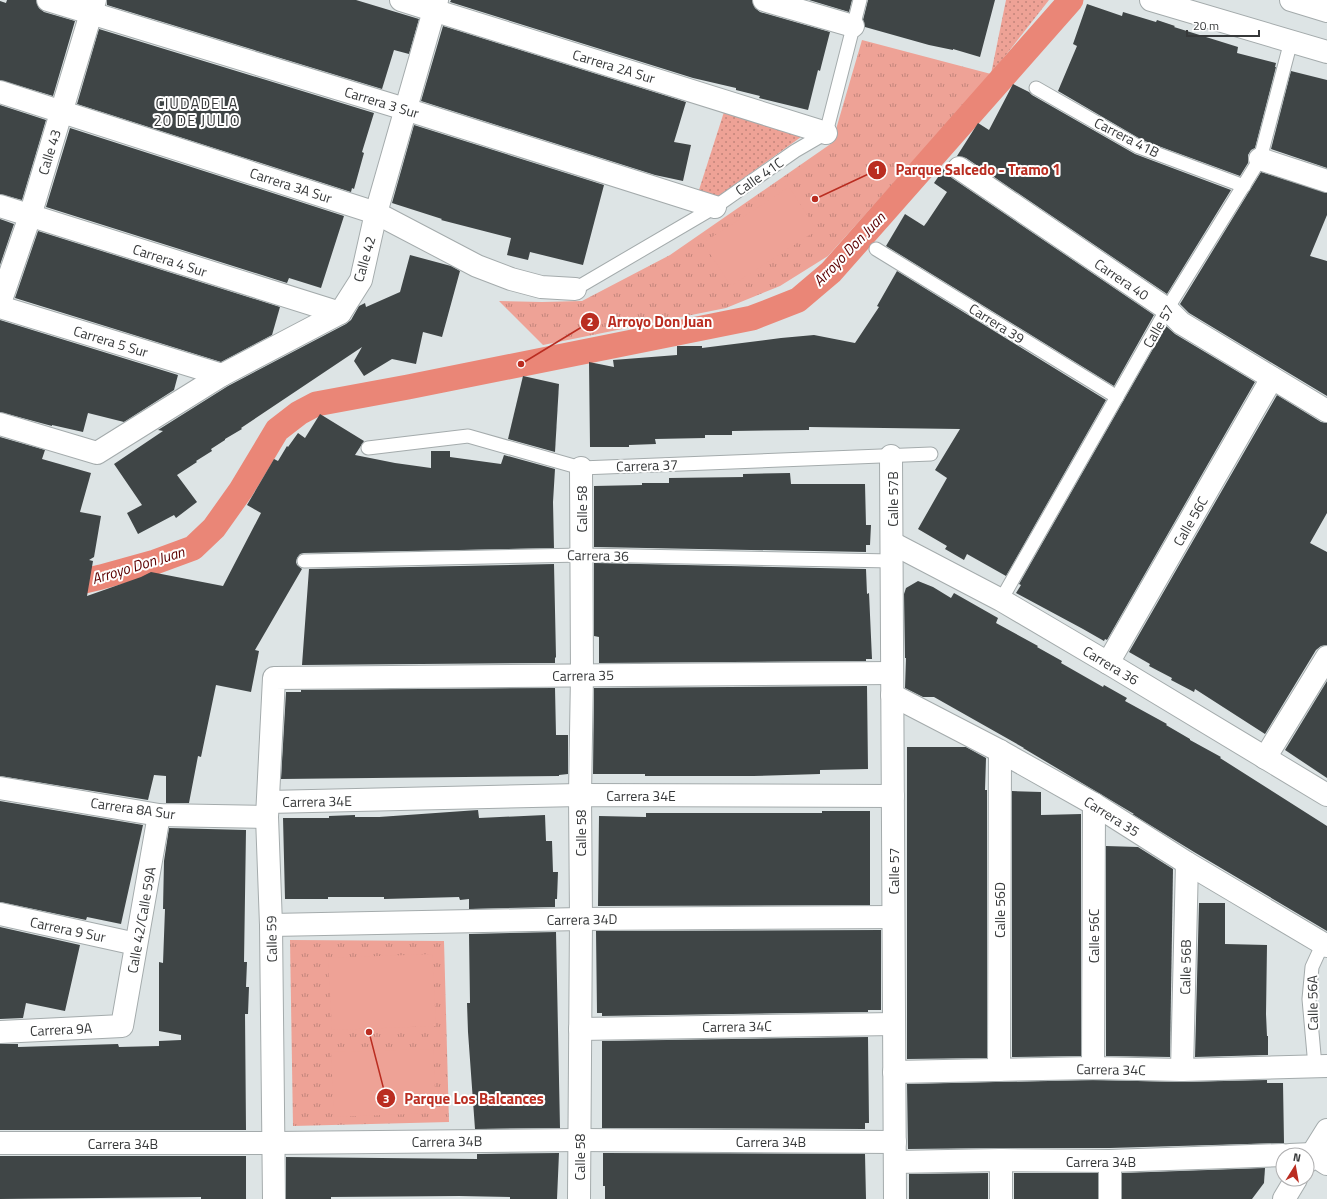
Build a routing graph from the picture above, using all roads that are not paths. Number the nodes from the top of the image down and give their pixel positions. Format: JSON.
{"nodes":[{"id":1,"x":48,"y":0,"type":"edge"},
{"id":2,"x":401,"y":0,"type":"edge"},
{"id":3,"x":764,"y":0,"type":"edge"},
{"id":4,"x":860,"y":0,"type":"edge"},
{"id":5,"x":1151,"y":0,"type":"edge"},
{"id":6,"x":435,"y":5,"type":"edge"},
{"id":7,"x":93,"y":6,"type":"edge"},
{"id":8,"x":852,"y":26,"type":"junction"},
{"id":9,"x":1291,"y":41,"type":"junction"},
{"id":10,"x":1327,"y":52,"type":"edge"},
{"id":11,"x":1036,"y":88,"type":"dead end"},
{"id":12,"x":0,"y":92,"type":"edge"},
{"id":13,"x":405,"y":109,"type":"junction"},
{"id":14,"x":61,"y":111,"type":"junction"},
{"id":15,"x":826,"y":132,"type":"junction"},
{"id":16,"x":1260,"y":159,"type":"junction"},
{"id":17,"x":959,"y":168,"type":"dead end"},
{"id":18,"x":1327,"y":181,"type":"edge"},
{"id":19,"x":1244,"y":186,"type":"junction"},
{"id":20,"x":0,"y":206,"type":"edge"},
{"id":21,"x":715,"y":207,"type":"junction"},
{"id":22,"x":376,"y":213,"type":"junction"},
{"id":23,"x":30,"y":216,"type":"junction"},
{"id":24,"x":876,"y":249,"type":"dead end"},
{"id":25,"x":575,"y":289,"type":"joint"},
{"id":26,"x":0,"y":303,"type":"edge"},
{"id":27,"x":0,"y":307,"type":"edge"},
{"id":28,"x":1167,"y":310,"type":"junction"},
{"id":29,"x":340,"y":314,"type":"junction"},
{"id":30,"x":222,"y":375,"type":"junction"},
{"id":31,"x":1272,"y":378,"type":"junction"},
{"id":32,"x":1117,"y":397,"type":"junction"},
{"id":33,"x":1327,"y":411,"type":"edge"},
{"id":34,"x":0,"y":424,"type":"edge"},
{"id":35,"x":368,"y":448,"type":"dead end"},
{"id":36,"x":932,"y":454,"type":"dead end"},
{"id":37,"x":891,"y":456,"type":"junction"},
{"id":38,"x":581,"y":468,"type":"junction"},
{"id":39,"x":892,"y":552,"type":"junction"},
{"id":40,"x":582,"y":554,"type":"junction"},
{"id":41,"x":304,"y":561,"type":"dead end"},
{"id":42,"x":1001,"y":600,"type":"junction"},
{"id":43,"x":1327,"y":657,"type":"edge"},
{"id":44,"x":1108,"y":663,"type":"junction"},
{"id":45,"x":892,"y":673,"type":"junction"},
{"id":46,"x":582,"y":675,"type":"junction"},
{"id":47,"x":274,"y":678,"type":"joint"},
{"id":48,"x":892,"y":695,"type":"junction"},
{"id":49,"x":1000,"y":751,"type":"junction"},
{"id":50,"x":1266,"y":758,"type":"junction"},
{"id":51,"x":0,"y":788,"type":"edge"},
{"id":52,"x":580,"y":795,"type":"junction"},
{"id":53,"x":1327,"y":795,"type":"edge"},
{"id":54,"x":893,"y":796,"type":"junction"},
{"id":55,"x":1094,"y":804,"type":"junction"},
{"id":56,"x":268,"y":809,"type":"junction"},
{"id":57,"x":160,"y":815,"type":"junction"},
{"id":58,"x":1187,"y":863,"type":"junction"},
{"id":59,"x":0,"y":914,"type":"edge"},
{"id":60,"x":894,"y":917,"type":"junction"},
{"id":61,"x":581,"y":919,"type":"junction"},
{"id":62,"x":271,"y":925,"type":"junction"},
{"id":63,"x":136,"y":944,"type":"junction"},
{"id":64,"x":1325,"y":945,"type":"edge"},
{"id":65,"x":894,"y":1024,"type":"junction"},
{"id":66,"x":122,"y":1026,"type":"joint"},
{"id":67,"x":580,"y":1029,"type":"junction"},
{"id":68,"x":0,"y":1032,"type":"edge"},
{"id":69,"x":1321,"y":1066,"type":"edge"},
{"id":70,"x":1093,"y":1068,"type":"junction"},
{"id":71,"x":999,"y":1070,"type":"junction"},
{"id":72,"x":1182,"y":1070,"type":"junction"},
{"id":73,"x":894,"y":1072,"type":"junction"},
{"id":74,"x":1327,"y":1130,"type":"edge"},
{"id":75,"x":580,"y":1140,"type":"junction"},
{"id":76,"x":0,"y":1143,"type":"edge"},
{"id":77,"x":273,"y":1144,"type":"junction"},
{"id":78,"x":895,"y":1152,"type":"junction"},
{"id":79,"x":1275,"y":1155,"type":"edge"},
{"id":80,"x":1001,"y":1160,"type":"junction"},
{"id":81,"x":1315,"y":1160,"type":"edge"},
{"id":82,"x":1110,"y":1161,"type":"junction"},
{"id":83,"x":1291,"y":1187,"type":"edge"},
{"id":84,"x":274,"y":1199,"type":"edge"},
{"id":85,"x":579,"y":1199,"type":"edge"},
{"id":86,"x":895,"y":1199,"type":"edge"},
{"id":87,"x":1001,"y":1199,"type":"edge"},
{"id":88,"x":1110,"y":1199,"type":"edge"},
{"id":89,"x":1284,"y":1199,"type":"edge"}],
"edges":[{"from":1,"to":7,"type":"street","name":"Carrera 3 Sur"},
{"from":2,"to":6,"type":"street","name":"Carrera 2A Sur"},
{"from":3,"to":8,"type":"street"},
{"from":4,"to":8,"type":"lane"},
{"from":5,"to":9,"type":"street"},
{"from":6,"to":13,"type":"street","name":"Calle 42"},
{"from":6,"to":15,"type":"street","name":"Carrera 2A Sur"},
{"from":7,"to":13,"type":"street","name":"Carrera 3 Sur"},
{"from":7,"to":14,"type":"street","name":"Calle 43"},
{"from":8,"to":15,"type":"lane"},
{"from":9,"to":10,"type":"street"},
{"from":9,"to":16,"type":"lane","name":"Calle 57"},
{"from":11,"to":19,"type":"lane","name":"Carrera 41B"},
{"from":12,"to":14,"type":"street","name":"Carrera 3A Sur"},
{"from":13,"to":21,"type":"street","name":"Carrera 3 Sur"},
{"from":13,"to":22,"type":"street","name":"Calle 42"},
{"from":14,"to":22,"type":"street","name":"Carrera 3A Sur"},
{"from":14,"to":23,"type":"street","name":"Calle 43"},
{"from":15,"to":21,"type":"lane","name":"Calle 41C"},
{"from":16,"to":18,"type":"street"},
{"from":16,"to":19,"type":"lane","name":"Calle 57"},
{"from":17,"to":28,"type":"street","name":"Carrera 40"},
{"from":19,"to":28,"type":"lane","name":"Calle 57"},
{"from":20,"to":23,"type":"street","name":"Carrera 4 Sur"},
{"from":21,"to":25,"type":"lane","name":"Calle 41C"},
{"from":22,"to":25,"type":"street","name":"Carrera 3A Sur"},
{"from":22,"to":29,"type":"street","name":"Calle 42"},
{"from":23,"to":26,"type":"street","name":"Calle 43"},
{"from":23,"to":29,"type":"street","name":"Carrera 4 Sur"},
{"from":24,"to":32,"type":"lane","name":"Carrera 39"},
{"from":27,"to":30,"type":"street","name":"Carrera 5 Sur"},
{"from":28,"to":31,"type":"street","name":"Carrera 40"},
{"from":28,"to":32,"type":"lane","name":"Calle 57"},
{"from":29,"to":30,"type":"street"},
{"from":30,"to":34,"type":"street"},
{"from":31,"to":33,"type":"street","name":"Carrera 40"},
{"from":31,"to":44,"type":"street","name":"Calle 56C"},
{"from":32,"to":42,"type":"lane","name":"Calle 57"},
{"from":35,"to":38,"type":"lane","name":"Carrera 37"},
{"from":36,"to":37,"type":"lane","name":"Carrera 37"},
{"from":37,"to":38,"type":"lane","name":"Carrera 37"},
{"from":37,"to":39,"type":"street","name":"Calle 57B"},
{"from":38,"to":40,"type":"street","name":"Calle 58"},
{"from":39,"to":40,"type":"lane","name":"Carrera 36"},
{"from":39,"to":42,"type":"street","name":"Carrera 36"},
{"from":39,"to":45,"type":"street","name":"Calle 57"},
{"from":40,"to":41,"type":"lane","name":"Carrera 36"},
{"from":40,"to":46,"type":"street","name":"Calle 58"},
{"from":42,"to":44,"type":"street","name":"Carrera 36"},
{"from":43,"to":50,"type":"street"},
{"from":44,"to":50,"type":"street","name":"Carrera 36"},
{"from":45,"to":46,"type":"street","name":"Carrera 35"},
{"from":45,"to":48,"type":"street","name":"Calle 57"},
{"from":46,"to":47,"type":"street","name":"Carrera 35"},
{"from":46,"to":52,"type":"street","name":"Calle 58"},
{"from":47,"to":56,"type":"street","name":"Calle 59"},
{"from":48,"to":49,"type":"street","name":"Carrera 35"},
{"from":48,"to":54,"type":"street","name":"Calle 57"},
{"from":49,"to":55,"type":"street","name":"Carrera 35"},
{"from":49,"to":71,"type":"street","name":"Calle 56D"},
{"from":50,"to":53,"type":"street","name":"Carrera 36"},
{"from":51,"to":57,"type":"street","name":"Carrera 8A Sur"},
{"from":52,"to":54,"type":"street","name":"Carrera 34E"},
{"from":52,"to":56,"type":"street","name":"Carrera 34E"},
{"from":52,"to":61,"type":"street","name":"Calle 58"},
{"from":54,"to":60,"type":"street","name":"Calle 57"},
{"from":55,"to":58,"type":"street","name":"Carrera 35"},
{"from":55,"to":70,"type":"street","name":"Calle 56C"},
{"from":56,"to":57,"type":"street","name":"Carrera 8A Sur"},
{"from":56,"to":62,"type":"street","name":"Calle 59"},
{"from":57,"to":63,"type":"street","name":"Calle 42/Calle 59A"},
{"from":58,"to":64,"type":"street","name":"Carrera 35"},
{"from":58,"to":72,"type":"street","name":"Calle 56B"},
{"from":59,"to":63,"type":"street","name":"Carrera 9 Sur"},
{"from":60,"to":61,"type":"street","name":"Carrera 34D"},
{"from":60,"to":65,"type":"street","name":"Calle 57"},
{"from":61,"to":62,"type":"street","name":"Carrera 34D"},
{"from":61,"to":67,"type":"street","name":"Calle 58"},
{"from":62,"to":77,"type":"street","name":"Calle 59"},
{"from":63,"to":66,"type":"street","name":"Calle 42/Calle 59A"},
{"from":64,"to":69,"type":"lane","name":"Calle 56A"},
{"from":65,"to":67,"type":"street","name":"Carrera 34C"},
{"from":65,"to":73,"type":"street","name":"Calle 57"},
{"from":66,"to":68,"type":"street","name":"Carrera 9A"},
{"from":67,"to":75,"type":"street","name":"Calle 58"},
{"from":69,"to":72,"type":"street","name":"Carrera 34C"},
{"from":70,"to":71,"type":"street","name":"Carrera 34C"},
{"from":70,"to":72,"type":"street","name":"Carrera 34C"},
{"from":71,"to":73,"type":"street","name":"Carrera 34C"},
{"from":73,"to":78,"type":"street","name":"Calle 57"},
{"from":74,"to":81,"type":"street"},
{"from":75,"to":77,"type":"street","name":"Carrera 34B"},
{"from":75,"to":78,"type":"street","name":"Carrera 34B"},
{"from":75,"to":85,"type":"street","name":"Calle 58"},
{"from":76,"to":77,"type":"street","name":"Carrera 34B"},
{"from":77,"to":84,"type":"street","name":"Calle 59"},
{"from":78,"to":80,"type":"street","name":"Carrera 34B"},
{"from":78,"to":86,"type":"street","name":"Calle 57"},
{"from":79,"to":82,"type":"street","name":"Carrera 34B"},
{"from":80,"to":82,"type":"street","name":"Carrera 34B"},
{"from":80,"to":87,"type":"street"},
{"from":82,"to":88,"type":"street"},
{"from":83,"to":89,"type":"street"}]}
